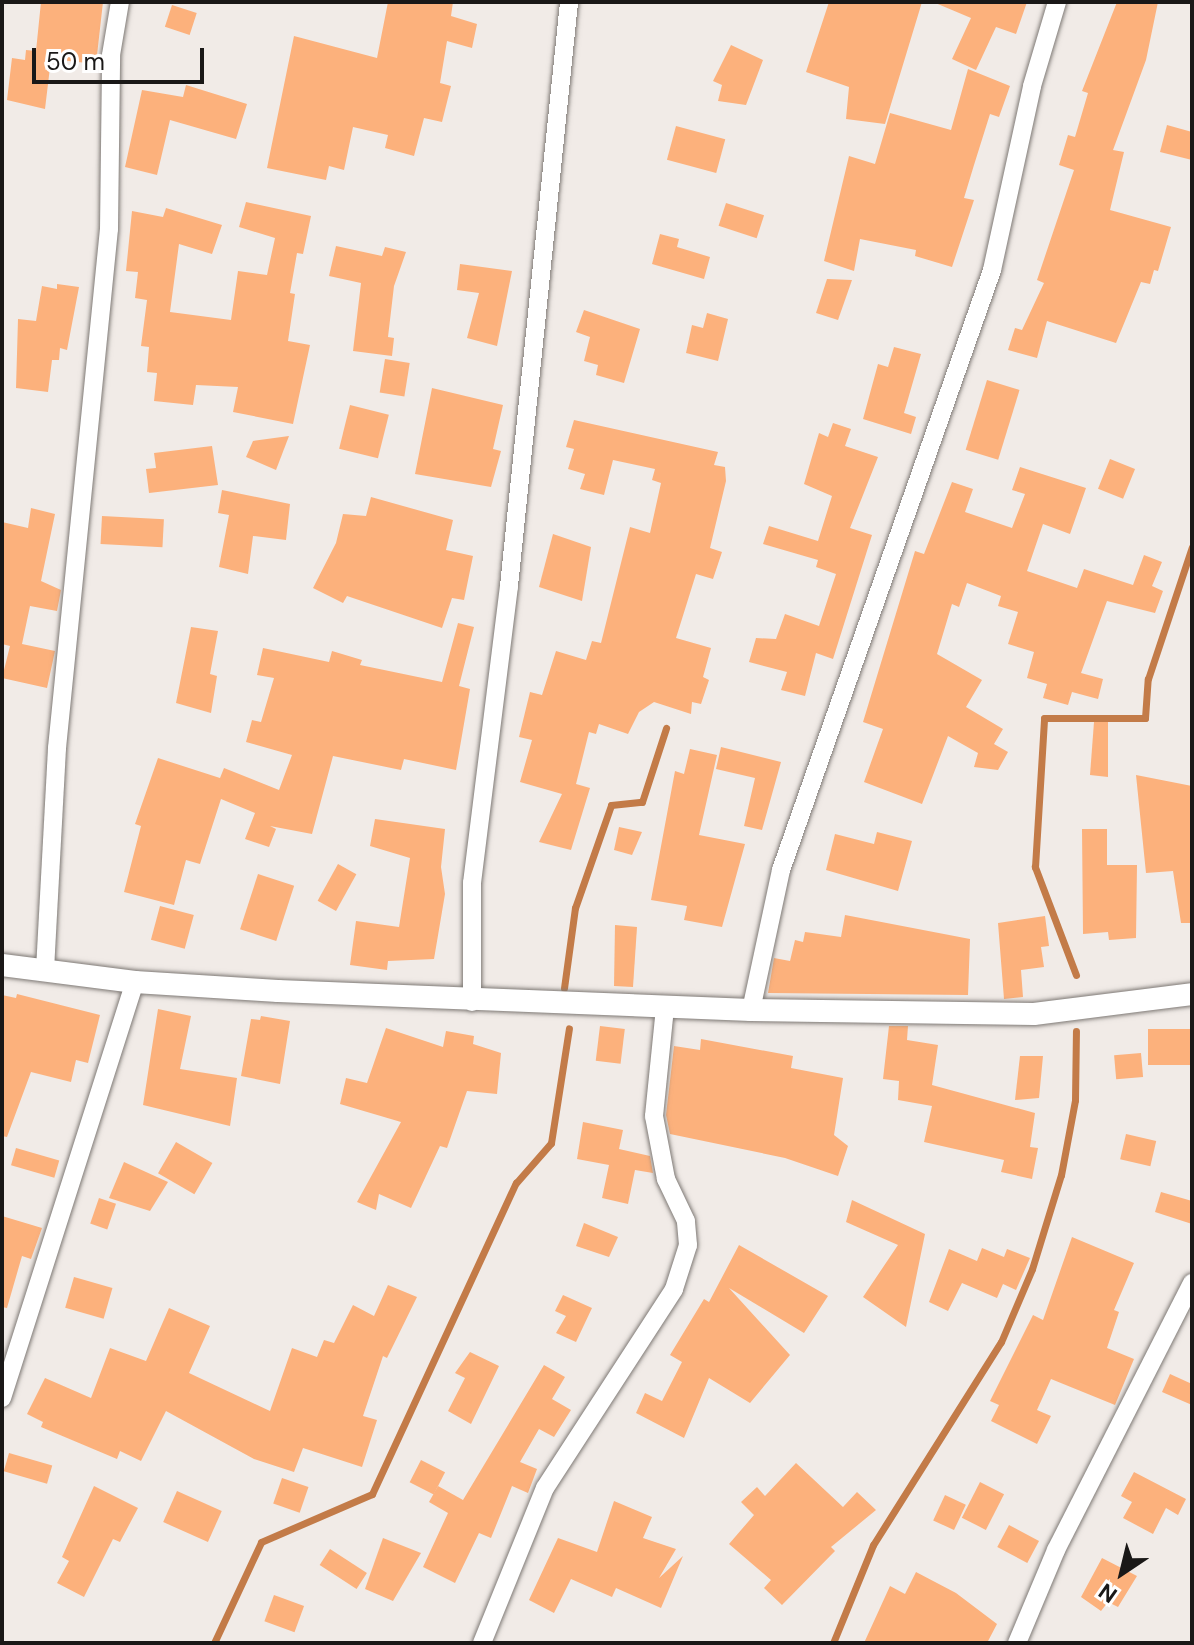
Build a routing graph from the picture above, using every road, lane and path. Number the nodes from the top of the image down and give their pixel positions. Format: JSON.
{"nodes":[{"id":1,"x":120,"y":2,"type":"edge"},
{"id":2,"x":569,"y":2,"type":"edge"},
{"id":3,"x":1057,"y":2,"type":"edge"},
{"id":4,"x":2,"y":965,"type":"edge"},
{"id":5,"x":45,"y":970,"type":"junction"},
{"id":6,"x":135,"y":982,"type":"junction"},
{"id":7,"x":1192,"y":994,"type":"edge"},
{"id":8,"x":472,"y":1002,"type":"junction"},
{"id":9,"x":665,"y":1008,"type":"junction"},
{"id":10,"x":751,"y":1010,"type":"junction"},
{"id":11,"x":1192,"y":1283,"type":"edge"},
{"id":12,"x":2,"y":1398,"type":"edge"},
{"id":13,"x":482,"y":1643,"type":"edge"},
{"id":14,"x":1017,"y":1643,"type":"edge"}],
"edges":[{"from":1,"to":5,"type":"street"},
{"from":2,"to":8,"type":"street"},
{"from":3,"to":10,"type":"street"},
{"from":4,"to":5,"type":"street"},
{"from":5,"to":6,"type":"street"},
{"from":6,"to":8,"type":"street"},
{"from":6,"to":12,"type":"street"},
{"from":7,"to":10,"type":"street"},
{"from":8,"to":9,"type":"street"},
{"from":9,"to":10,"type":"street"},
{"from":9,"to":13,"type":"street"},
{"from":11,"to":14,"type":"street"}]}
